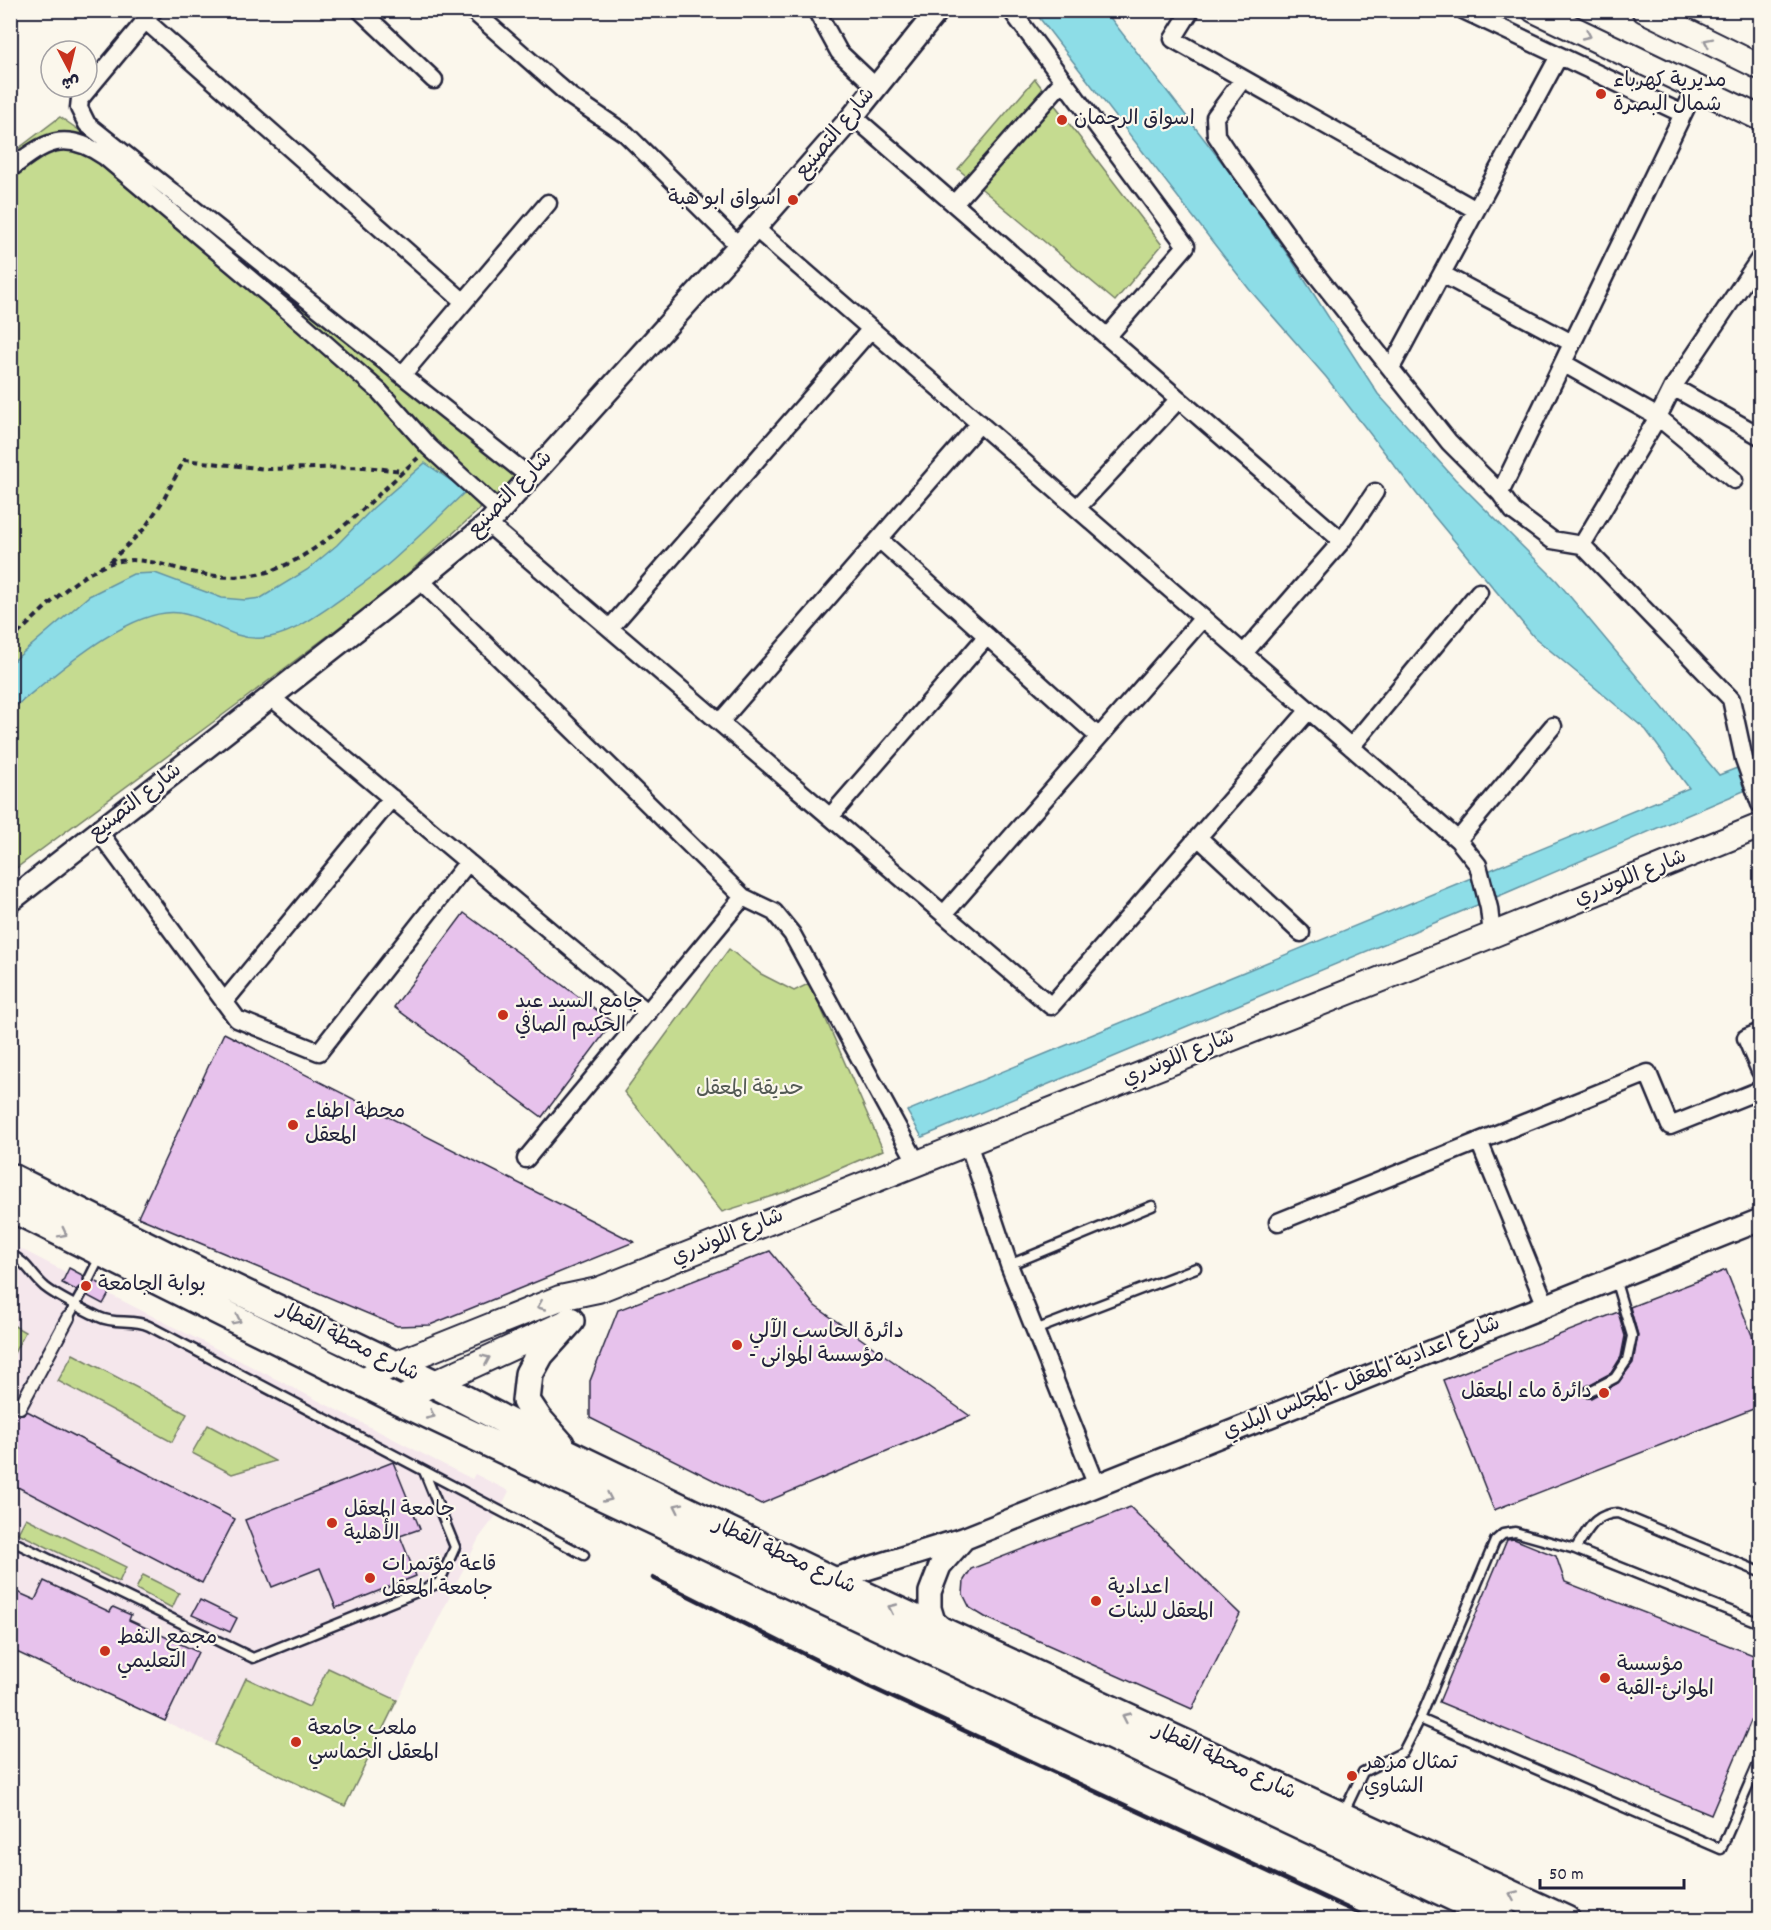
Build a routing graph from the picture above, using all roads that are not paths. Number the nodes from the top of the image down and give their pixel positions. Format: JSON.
{"nodes":[{"id":1,"x":360,"y":10,"type":"edge"},
{"id":2,"x":472,"y":10,"type":"edge"},
{"id":3,"x":816,"y":10,"type":"edge"},
{"id":4,"x":938,"y":10,"type":"edge"},
{"id":5,"x":1011,"y":10,"type":"edge"},
{"id":6,"x":1191,"y":10,"type":"edge"},
{"id":7,"x":1463,"y":10,"type":"edge"},
{"id":8,"x":1534,"y":10,"type":"edge"},
{"id":9,"x":1644,"y":10,"type":"edge"},
{"id":10,"x":150,"y":16,"type":"edge"},
{"id":11,"x":1559,"y":56,"type":"junction"},
{"id":12,"x":1761,"y":67,"type":"edge"},
{"id":13,"x":1243,"y":79,"type":"junction"},
{"id":14,"x":434,"y":80,"type":"dead end"},
{"id":15,"x":1063,"y":81,"type":"junction"},
{"id":16,"x":876,"y":87,"type":"junction"},
{"id":17,"x":1696,"y":87,"type":"junction"},
{"id":18,"x":1683,"y":114,"type":"junction"},
{"id":19,"x":853,"y":116,"type":"junction"},
{"id":20,"x":1761,"y":118,"type":"edge"},
{"id":21,"x":10,"y":169,"type":"edge"},
{"id":22,"x":548,"y":203,"type":"dead end"},
{"id":23,"x":954,"y":204,"type":"junction"},
{"id":24,"x":1476,"y":210,"type":"junction"},
{"id":25,"x":755,"y":228,"type":"junction"},
{"id":26,"x":739,"y":246,"type":"junction"},
{"id":27,"x":1761,"y":258,"type":"edge"},
{"id":28,"x":1442,"y":274,"type":"junction"},
{"id":29,"x":464,"y":302,"type":"junction"},
{"id":30,"x":871,"y":329,"type":"junction"},
{"id":31,"x":1107,"y":337,"type":"junction"},
{"id":32,"x":1572,"y":343,"type":"junction"},
{"id":33,"x":1563,"y":363,"type":"junction"},
{"id":34,"x":1391,"y":369,"type":"junction"},
{"id":35,"x":402,"y":375,"type":"junction"},
{"id":36,"x":1673,"y":387,"type":"junction"},
{"id":37,"x":1179,"y":399,"type":"junction"},
{"id":38,"x":1658,"y":417,"type":"junction"},
{"id":39,"x":980,"y":423,"type":"junction"},
{"id":40,"x":1761,"y":436,"type":"edge"},
{"id":41,"x":531,"y":477,"type":"junction"},
{"id":42,"x":1734,"y":480,"type":"dead end"},
{"id":43,"x":1375,"y":492,"type":"dead end"},
{"id":44,"x":1500,"y":493,"type":"junction"},
{"id":45,"x":1077,"y":508,"type":"junction"},
{"id":46,"x":494,"y":517,"type":"junction"},
{"id":47,"x":879,"y":539,"type":"junction"},
{"id":48,"x":1342,"y":541,"type":"junction"},
{"id":49,"x":1582,"y":545,"type":"junction"},
{"id":50,"x":420,"y":580,"type":"junction"},
{"id":51,"x":1479,"y":592,"type":"dead end"},
{"id":52,"x":1203,"y":618,"type":"junction"},
{"id":53,"x":610,"y":628,"type":"junction"},
{"id":54,"x":987,"y":636,"type":"junction"},
{"id":55,"x":1244,"y":653,"type":"junction"},
{"id":56,"x":271,"y":697,"type":"junction"},
{"id":57,"x":1309,"y":710,"type":"junction"},
{"id":58,"x":720,"y":722,"type":"junction"},
{"id":59,"x":1553,"y":726,"type":"dead end"},
{"id":60,"x":1099,"y":737,"type":"junction"},
{"id":61,"x":1351,"y":747,"type":"junction"},
{"id":62,"x":392,"y":798,"type":"junction"},
{"id":63,"x":1758,"y":798,"type":"edge"},
{"id":64,"x":830,"y":817,"type":"junction"},
{"id":65,"x":1761,"y":826,"type":"edge"},
{"id":66,"x":99,"y":832,"type":"junction"},
{"id":67,"x":1198,"y":837,"type":"junction"},
{"id":68,"x":1458,"y":840,"type":"junction"},
{"id":69,"x":468,"y":862,"type":"junction"},
{"id":70,"x":743,"y":897,"type":"junction"},
{"id":71,"x":10,"y":902,"type":"edge"},
{"id":72,"x":944,"y":914,"type":"junction"},
{"id":73,"x":1301,"y":933,"type":"dead end"},
{"id":74,"x":1492,"y":935,"type":"junction"},
{"id":75,"x":224,"y":1002,"type":"junction"},
{"id":76,"x":648,"y":1013,"type":"junction"},
{"id":77,"x":1761,"y":1032,"type":"edge"},
{"id":78,"x":1761,"y":1071,"type":"edge"},
{"id":79,"x":1761,"y":1090,"type":"edge"},
{"id":80,"x":1479,"y":1141,"type":"junction"},
{"id":81,"x":968,"y":1143,"type":"junction"},
{"id":82,"x":526,"y":1159,"type":"dead end"},
{"id":83,"x":917,"y":1163,"type":"junction"},
{"id":84,"x":10,"y":1177,"type":"edge"},
{"id":85,"x":1152,"y":1206,"type":"dead end"},
{"id":86,"x":10,"y":1207,"type":"edge"},
{"id":87,"x":1761,"y":1220,"type":"edge"},
{"id":88,"x":1278,"y":1222,"type":"dead end"},
{"id":89,"x":102,"y":1253,"type":"junction"},
{"id":90,"x":10,"y":1254,"type":"edge"},
{"id":91,"x":1009,"y":1264,"type":"junction"},
{"id":92,"x":1196,"y":1268,"type":"dead end"},
{"id":93,"x":206,"y":1275,"type":"junction"},
{"id":94,"x":1615,"y":1278,"type":"junction"},
{"id":95,"x":89,"y":1279,"type":"dead end"},
{"id":96,"x":598,"y":1290,"type":"junction"},
{"id":97,"x":82,"y":1293,"type":"dead end"},
{"id":98,"x":192,"y":1298,"type":"junction"},
{"id":99,"x":75,"y":1305,"type":"junction"},
{"id":100,"x":1546,"y":1306,"type":"junction"},
{"id":101,"x":68,"y":1318,"type":"joint"},
{"id":102,"x":570,"y":1321,"type":"junction"},
{"id":103,"x":1035,"y":1330,"type":"junction"},
{"id":104,"x":393,"y":1365,"type":"junction"},
{"id":105,"x":363,"y":1381,"type":"junction"},
{"id":106,"x":433,"y":1383,"type":"junction"},
{"id":107,"x":1588,"y":1392,"type":"dead end"},
{"id":108,"x":398,"y":1400,"type":"junction"},
{"id":109,"x":20,"y":1407,"type":"dead end"},
{"id":110,"x":571,"y":1455,"type":"junction"},
{"id":111,"x":423,"y":1471,"type":"junction"},
{"id":112,"x":1097,"y":1485,"type":"junction"},
{"id":113,"x":963,"y":1539,"type":"junction"},
{"id":114,"x":10,"y":1540,"type":"edge"},
{"id":115,"x":1575,"y":1549,"type":"junction"},
{"id":116,"x":584,"y":1555,"type":"dead end"},
{"id":117,"x":1761,"y":1572,"type":"edge"},
{"id":118,"x":831,"y":1580,"type":"junction"},
{"id":119,"x":1761,"y":1623,"type":"edge"},
{"id":120,"x":951,"y":1636,"type":"junction"},
{"id":121,"x":1420,"y":1719,"type":"junction"},
{"id":122,"x":1761,"y":1759,"type":"edge"},
{"id":123,"x":1342,"y":1817,"type":"junction"},
{"id":124,"x":1503,"y":1920,"type":"edge"},
{"id":125,"x":1566,"y":1920,"type":"edge"}],
"edges":[{"from":1,"to":14,"type":"street"},
{"from":2,"to":26,"type":"street"},
{"from":3,"to":16,"type":"street"},
{"from":4,"to":16,"type":"street","name":"شارع التصنيع"},
{"from":5,"to":15,"type":"street"},
{"from":6,"to":13,"type":"street"},
{"from":7,"to":11,"type":"street"},
{"from":8,"to":17,"type":"main road","one_way":true},
{"from":12,"to":9,"type":"main road","one_way":true},
{"from":10,"to":29,"type":"street"},
{"from":10,"to":35,"type":"street"},
{"from":11,"to":18,"type":"street"},
{"from":11,"to":24,"type":"street"},
{"from":13,"to":24,"type":"street"},
{"from":13,"to":34,"type":"street"},
{"from":15,"to":23,"type":"street"},
{"from":15,"to":31,"type":"street"},
{"from":16,"to":19,"type":"street","name":"شارع التصنيع"},
{"from":17,"to":18,"type":"street"},
{"from":17,"to":20,"type":"main road"},
{"from":18,"to":32,"type":"street"},
{"from":19,"to":23,"type":"street"},
{"from":19,"to":25,"type":"street","name":"شارع التصنيع"},
{"from":21,"to":46,"type":"street"},
{"from":22,"to":29,"type":"street"},
{"from":23,"to":31,"type":"street"},
{"from":24,"to":28,"type":"street"},
{"from":25,"to":26,"type":"street","name":"شارع التصنيع"},
{"from":25,"to":30,"type":"street"},
{"from":26,"to":41,"type":"street","name":"شارع التصنيع"},
{"from":27,"to":36,"type":"street"},
{"from":28,"to":32,"type":"street"},
{"from":28,"to":34,"type":"street"},
{"from":29,"to":35,"type":"street"},
{"from":30,"to":39,"type":"street"},
{"from":30,"to":53,"type":"street"},
{"from":31,"to":37,"type":"street"},
{"from":32,"to":33,"type":"street"},
{"from":33,"to":38,"type":"street"},
{"from":33,"to":44,"type":"street"},
{"from":34,"to":44,"type":"street"},
{"from":35,"to":41,"type":"street"},
{"from":36,"to":38,"type":"street"},
{"from":36,"to":40,"type":"street"},
{"from":37,"to":45,"type":"street"},
{"from":37,"to":48,"type":"street"},
{"from":38,"to":42,"type":"street"},
{"from":38,"to":49,"type":"street"},
{"from":39,"to":45,"type":"street"},
{"from":39,"to":47,"type":"street"},
{"from":41,"to":46,"type":"street","name":"شارع التصنيع"},
{"from":43,"to":48,"type":"street"},
{"from":44,"to":49,"type":"street"},
{"from":45,"to":52,"type":"street"},
{"from":46,"to":50,"type":"street","name":"شارع التصنيع"},
{"from":46,"to":53,"type":"street"},
{"from":47,"to":54,"type":"street"},
{"from":47,"to":58,"type":"street"},
{"from":48,"to":55,"type":"street"},
{"from":49,"to":63,"type":"street"},
{"from":50,"to":56,"type":"street","name":"شارع التصنيع"},
{"from":50,"to":70,"type":"street"},
{"from":51,"to":61,"type":"street"},
{"from":52,"to":55,"type":"street"},
{"from":52,"to":60,"type":"street"},
{"from":53,"to":58,"type":"street"},
{"from":54,"to":60,"type":"street"},
{"from":54,"to":64,"type":"street"},
{"from":55,"to":57,"type":"street"},
{"from":56,"to":62,"type":"street"},
{"from":56,"to":66,"type":"street","name":"شارع التصنيع"},
{"from":57,"to":61,"type":"street"},
{"from":57,"to":67,"type":"street"},
{"from":58,"to":64,"type":"street"},
{"from":59,"to":68,"type":"street"},
{"from":60,"to":72,"type":"street"},
{"from":61,"to":68,"type":"street"},
{"from":62,"to":69,"type":"street"},
{"from":62,"to":75,"type":"street"},
{"from":64,"to":72,"type":"street"},
{"from":65,"to":74,"type":"main road","name":"شارع اللوندري"},
{"from":66,"to":71,"type":"street","name":"شارع التصنيع"},
{"from":66,"to":75,"type":"street"},
{"from":67,"to":72,"type":"street"},
{"from":67,"to":73,"type":"street"},
{"from":68,"to":74,"type":"street"},
{"from":69,"to":75,"type":"street"},
{"from":69,"to":76,"type":"street"},
{"from":70,"to":76,"type":"street"},
{"from":70,"to":83,"type":"street"},
{"from":74,"to":81,"type":"main road","name":"شارع اللوندري"},
{"from":76,"to":82,"type":"street"},
{"from":77,"to":78,"type":"street"},
{"from":79,"to":80,"type":"street"},
{"from":80,"to":88,"type":"street"},
{"from":80,"to":100,"type":"street"},
{"from":81,"to":83,"type":"main road","name":"شارع اللوندري"},
{"from":81,"to":91,"type":"street"},
{"from":83,"to":96,"type":"main road","name":"شارع اللوندري"},
{"from":84,"to":93,"type":"main road","name":"شارع محطة القطار"},
{"from":85,"to":91,"type":"lane"},
{"from":86,"to":89,"type":"main road","name":"شارع محطة القطار","one_way":true},
{"from":87,"to":94,"type":"street","name":"شارع اعدادية المعقل -المجلس البلدي"},
{"from":89,"to":95,"type":"lane"},
{"from":89,"to":98,"type":"main road","name":"شارع محطة القطار"},
{"from":90,"to":99,"type":"lane"},
{"from":91,"to":103,"type":"street"},
{"from":92,"to":103,"type":"lane"},
{"from":93,"to":98,"type":"main road"},
{"from":93,"to":104,"type":"main road","name":"شارع محطة القطار"},
{"from":94,"to":100,"type":"street","name":"شارع اعدادية المعقل -المجلس البلدي"},
{"from":94,"to":107,"type":"lane"},
{"from":96,"to":102,"type":"main road"},
{"from":96,"to":104,"type":"main road","name":"شارع اللوندري","one_way":true},
{"from":97,"to":99,"type":"lane"},
{"from":98,"to":105,"type":"main road","name":"شارع محطة القطار","one_way":true},
{"from":99,"to":101,"type":"lane"},
{"from":99,"to":111,"type":"lane"},
{"from":100,"to":112,"type":"street","name":"شارع اعدادية المعقل -المجلس البلدي"},
{"from":101,"to":109,"type":"street"},
{"from":106,"to":102,"type":"main road","one_way":true},
{"from":102,"to":110,"type":"main road"},
{"from":103,"to":112,"type":"street"},
{"from":104,"to":105,"type":"main road","name":"شارع اللوندري"},
{"from":104,"to":106,"type":"main road","name":"شارع محطة القطار"},
{"from":105,"to":108,"type":"main road","name":"شارع محطة القطار"},
{"from":106,"to":108,"type":"main road"},
{"from":106,"to":110,"type":"main road","name":"شارع محطة القطار"},
{"from":108,"to":124,"type":"main road","name":"شارع محطة القطار","one_way":true},
{"from":118,"to":110,"type":"main road","name":"شارع محطة القطار","one_way":true},
{"from":111,"to":114,"type":"lane"},
{"from":111,"to":116,"type":"lane"},
{"from":112,"to":113,"type":"street","name":"شارع اعدادية المعقل -المجلس البلدي"},
{"from":113,"to":118,"type":"street","name":"شارع اعدادية المعقل -المجلس البلدي"},
{"from":113,"to":120,"type":"street"},
{"from":115,"to":117,"type":"lane"},
{"from":115,"to":119,"type":"lane"},
{"from":115,"to":121,"type":"lane"},
{"from":120,"to":118,"type":"main road","name":"شارع محطة القطار","one_way":true},
{"from":123,"to":120,"type":"main road","name":"شارع محطة القطار","one_way":true},
{"from":121,"to":122,"type":"lane"},
{"from":121,"to":123,"type":"lane"},
{"from":125,"to":123,"type":"main road","name":"شارع محطة القطار","one_way":true}]}
